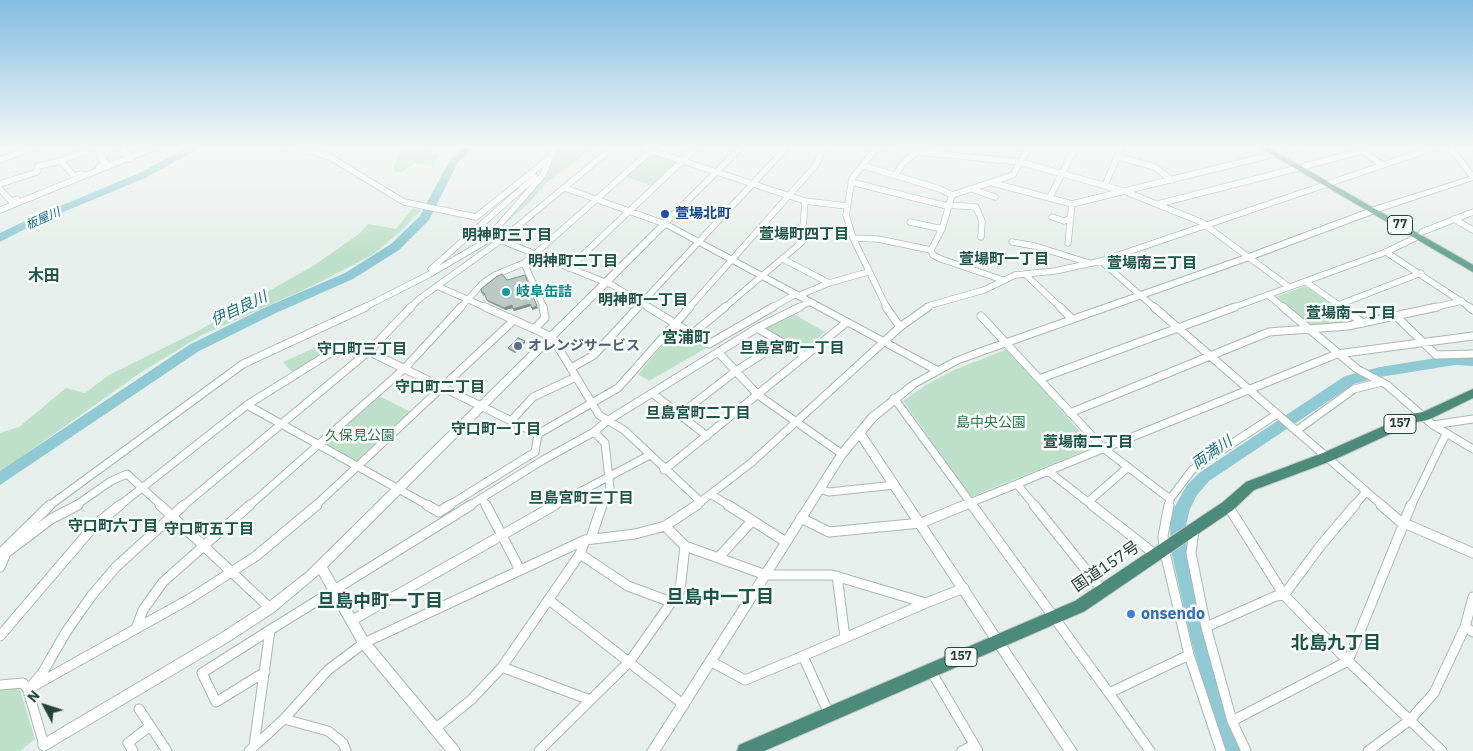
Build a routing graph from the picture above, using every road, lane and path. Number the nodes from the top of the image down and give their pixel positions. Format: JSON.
{"nodes":[{"id":1,"x":65,"y":183,"type":"edge"},
{"id":2,"x":371,"y":183,"type":"edge"},
{"id":3,"x":520,"y":183,"type":"edge"},
{"id":4,"x":526,"y":183,"type":"edge"},
{"id":5,"x":536,"y":183,"type":"edge"},
{"id":6,"x":571,"y":183,"type":"edge"},
{"id":7,"x":615,"y":183,"type":"edge"},
{"id":8,"x":660,"y":183,"type":"edge"},
{"id":9,"x":707,"y":183,"type":"edge"},
{"id":10,"x":799,"y":183,"type":"edge"},
{"id":11,"x":851,"y":183,"type":"edge"},
{"id":12,"x":855,"y":183,"type":"edge"},
{"id":13,"x":923,"y":183,"type":"edge"},
{"id":14,"x":993,"y":183,"type":"joint"},
{"id":15,"x":1057,"y":183,"type":"edge"},
{"id":16,"x":1097,"y":183,"type":"edge"},
{"id":17,"x":1158,"y":183,"type":"edge"},
{"id":18,"x":1240,"y":183,"type":"edge"},
{"id":19,"x":1326,"y":183,"type":"edge"},
{"id":20,"x":1331,"y":183,"type":"edge"},
{"id":21,"x":1458,"y":183,"type":"edge"},
{"id":22,"x":752,"y":184,"type":"joint"},
{"id":23,"x":1105,"y":185,"type":"joint"},
{"id":24,"x":565,"y":188,"type":"junction"},
{"id":25,"x":0,"y":189,"type":"edge"},
{"id":26,"x":972,"y":189,"type":"junction"},
{"id":27,"x":1124,"y":191,"type":"junction"},
{"id":28,"x":788,"y":195,"type":"junction"},
{"id":29,"x":952,"y":195,"type":"junction"},
{"id":30,"x":995,"y":197,"type":"dead end"},
{"id":31,"x":1050,"y":197,"type":"junction"},
{"id":32,"x":27,"y":198,"type":"junction"},
{"id":33,"x":597,"y":199,"type":"junction"},
{"id":34,"x":805,"y":201,"type":"junction"},
{"id":35,"x":1072,"y":204,"type":"junction"},
{"id":36,"x":1158,"y":204,"type":"junction"},
{"id":37,"x":947,"y":205,"type":"junction"},
{"id":38,"x":847,"y":206,"type":"junction"},
{"id":39,"x":1378,"y":209,"type":"junction"},
{"id":40,"x":0,"y":210,"type":"edge"},
{"id":41,"x":630,"y":211,"type":"junction"},
{"id":42,"x":1473,"y":212,"type":"edge"},
{"id":43,"x":1052,"y":217,"type":"dead end"},
{"id":44,"x":1068,"y":219,"type":"junction"},
{"id":45,"x":1454,"y":219,"type":"junction"},
{"id":46,"x":910,"y":222,"type":"dead end"},
{"id":47,"x":665,"y":224,"type":"junction"},
{"id":48,"x":1205,"y":225,"type":"junction"},
{"id":49,"x":942,"y":229,"type":"junction"},
{"id":50,"x":1473,"y":230,"type":"edge"},
{"id":51,"x":1420,"y":234,"type":"junction"},
{"id":52,"x":492,"y":237,"type":"junction"},
{"id":53,"x":981,"y":237,"type":"dead end"},
{"id":54,"x":853,"y":238,"type":"junction"},
{"id":55,"x":501,"y":240,"type":"junction"},
{"id":56,"x":698,"y":242,"type":"junction"},
{"id":57,"x":1012,"y":242,"type":"dead end"},
{"id":58,"x":1068,"y":244,"type":"dead end"},
{"id":59,"x":931,"y":250,"type":"junction"},
{"id":60,"x":1386,"y":252,"type":"junction"},
{"id":61,"x":535,"y":254,"type":"junction"},
{"id":62,"x":1249,"y":257,"type":"junction"},
{"id":63,"x":783,"y":259,"type":"junction"},
{"id":64,"x":732,"y":260,"type":"junction"},
{"id":65,"x":1101,"y":261,"type":"junction"},
{"id":66,"x":1473,"y":262,"type":"edge"},
{"id":67,"x":524,"y":263,"type":"junction"},
{"id":68,"x":1090,"y":264,"type":"junction"},
{"id":69,"x":569,"y":268,"type":"junction"},
{"id":70,"x":1473,"y":269,"type":"edge"},
{"id":71,"x":868,"y":272,"type":"junction"},
{"id":72,"x":1421,"y":273,"type":"junction"},
{"id":73,"x":1026,"y":274,"type":"junction"},
{"id":74,"x":421,"y":277,"type":"junction"},
{"id":75,"x":763,"y":277,"type":"junction"},
{"id":76,"x":1003,"y":280,"type":"junction"},
{"id":77,"x":606,"y":282,"type":"junction"},
{"id":78,"x":1306,"y":282,"type":"junction"},
{"id":79,"x":829,"y":283,"type":"junction"},
{"id":80,"x":437,"y":286,"type":"junction"},
{"id":81,"x":1290,"y":287,"type":"junction"},
{"id":82,"x":797,"y":295,"type":"junction"},
{"id":83,"x":1140,"y":295,"type":"junction"},
{"id":84,"x":1268,"y":296,"type":"junction"},
{"id":85,"x":467,"y":300,"type":"junction"},
{"id":86,"x":810,"y":302,"type":"junction"},
{"id":87,"x":1462,"y":302,"type":"junction"},
{"id":88,"x":642,"y":303,"type":"junction"},
{"id":89,"x":1338,"y":305,"type":"junction"},
{"id":90,"x":1473,"y":310,"type":"edge"},
{"id":91,"x":981,"y":316,"type":"dead end"},
{"id":92,"x":1397,"y":317,"type":"junction"},
{"id":93,"x":1072,"y":319,"type":"junction"},
{"id":94,"x":514,"y":320,"type":"junction"},
{"id":95,"x":847,"y":322,"type":"junction"},
{"id":96,"x":1363,"y":323,"type":"junction"},
{"id":97,"x":676,"y":324,"type":"junction"},
{"id":98,"x":900,"y":327,"type":"junction"},
{"id":99,"x":535,"y":328,"type":"junction"},
{"id":100,"x":757,"y":328,"type":"junction"},
{"id":101,"x":1180,"y":328,"type":"junction"},
{"id":102,"x":1306,"y":328,"type":"junction"},
{"id":103,"x":692,"y":334,"type":"junction"},
{"id":104,"x":1473,"y":336,"type":"edge"},
{"id":105,"x":552,"y":337,"type":"junction"},
{"id":106,"x":883,"y":341,"type":"junction"},
{"id":107,"x":781,"y":342,"type":"junction"},
{"id":108,"x":1004,"y":342,"type":"junction"},
{"id":109,"x":1424,"y":344,"type":"junction"},
{"id":110,"x":369,"y":351,"type":"junction"},
{"id":111,"x":718,"y":352,"type":"junction"},
{"id":112,"x":1336,"y":354,"type":"junction"},
{"id":113,"x":1473,"y":354,"type":"edge"},
{"id":114,"x":805,"y":356,"type":"junction"},
{"id":115,"x":1212,"y":357,"type":"junction"},
{"id":116,"x":404,"y":368,"type":"junction"},
{"id":117,"x":571,"y":368,"type":"junction"},
{"id":118,"x":936,"y":370,"type":"junction"},
{"id":119,"x":736,"y":371,"type":"junction"},
{"id":120,"x":576,"y":377,"type":"junction"},
{"id":121,"x":1039,"y":379,"type":"junction"},
{"id":122,"x":1382,"y":382,"type":"junction"},
{"id":123,"x":442,"y":387,"type":"junction"},
{"id":124,"x":1250,"y":389,"type":"junction"},
{"id":125,"x":652,"y":393,"type":"junction"},
{"id":126,"x":1473,"y":393,"type":"edge"},
{"id":127,"x":758,"y":395,"type":"junction"},
{"id":128,"x":894,"y":398,"type":"junction"},
{"id":129,"x":590,"y":403,"type":"junction"},
{"id":130,"x":247,"y":406,"type":"junction"},
{"id":131,"x":482,"y":407,"type":"junction"},
{"id":132,"x":1070,"y":413,"type":"junction"},
{"id":133,"x":679,"y":415,"type":"junction"},
{"id":134,"x":1279,"y":415,"type":"junction"},
{"id":135,"x":1473,"y":419,"type":"edge"},
{"id":136,"x":511,"y":421,"type":"junction"},
{"id":137,"x":607,"y":421,"type":"junction"},
{"id":138,"x":795,"y":421,"type":"junction"},
{"id":139,"x":1429,"y":421,"type":"junction"},
{"id":140,"x":281,"y":424,"type":"junction"},
{"id":141,"x":1295,"y":429,"type":"junction"},
{"id":142,"x":594,"y":432,"type":"junction"},
{"id":143,"x":859,"y":432,"type":"junction"},
{"id":144,"x":538,"y":434,"type":"junction"},
{"id":145,"x":1446,"y":434,"type":"junction"},
{"id":146,"x":707,"y":436,"type":"junction"},
{"id":147,"x":318,"y":445,"type":"junction"},
{"id":148,"x":1103,"y":448,"type":"junction"},
{"id":149,"x":1473,"y":450,"type":"edge"},
{"id":150,"x":842,"y":454,"type":"junction"},
{"id":151,"x":650,"y":455,"type":"junction"},
{"id":152,"x":1327,"y":457,"type":"junction"},
{"id":153,"x":357,"y":466,"type":"junction"},
{"id":154,"x":1128,"y":467,"type":"junction"},
{"id":155,"x":664,"y":470,"type":"junction"},
{"id":156,"x":1048,"y":471,"type":"junction"},
{"id":157,"x":607,"y":477,"type":"junction"},
{"id":158,"x":1017,"y":484,"type":"junction"},
{"id":159,"x":895,"y":485,"type":"junction"},
{"id":160,"x":142,"y":489,"type":"junction"},
{"id":161,"x":820,"y":489,"type":"junction"},
{"id":162,"x":399,"y":490,"type":"junction"},
{"id":163,"x":1365,"y":492,"type":"junction"},
{"id":164,"x":712,"y":495,"type":"junction"},
{"id":165,"x":482,"y":498,"type":"junction"},
{"id":166,"x":1170,"y":499,"type":"junction"},
{"id":167,"x":701,"y":502,"type":"junction"},
{"id":168,"x":1088,"y":502,"type":"junction"},
{"id":169,"x":971,"y":503,"type":"junction"},
{"id":170,"x":1228,"y":506,"type":"junction"},
{"id":171,"x":172,"y":516,"type":"junction"},
{"id":172,"x":801,"y":518,"type":"junction"},
{"id":173,"x":751,"y":522,"type":"junction"},
{"id":174,"x":921,"y":524,"type":"junction"},
{"id":175,"x":1404,"y":524,"type":"junction"},
{"id":176,"x":665,"y":526,"type":"junction"},
{"id":177,"x":1190,"y":531,"type":"junction"},
{"id":178,"x":501,"y":534,"type":"junction"},
{"id":179,"x":588,"y":539,"type":"junction"},
{"id":180,"x":786,"y":542,"type":"junction"},
{"id":181,"x":204,"y":546,"type":"junction"},
{"id":182,"x":685,"y":546,"type":"junction"},
{"id":183,"x":1163,"y":550,"type":"junction"},
{"id":184,"x":1473,"y":553,"type":"edge"},
{"id":185,"x":0,"y":554,"type":"edge"},
{"id":186,"x":580,"y":554,"type":"junction"},
{"id":187,"x":719,"y":557,"type":"junction"},
{"id":188,"x":0,"y":567,"type":"edge"},
{"id":189,"x":321,"y":567,"type":"junction"},
{"id":190,"x":520,"y":570,"type":"junction"},
{"id":191,"x":232,"y":573,"type":"junction"},
{"id":192,"x":766,"y":575,"type":"junction"},
{"id":193,"x":837,"y":576,"type":"junction"},
{"id":194,"x":964,"y":588,"type":"junction"},
{"id":195,"x":1102,"y":590,"type":"junction"},
{"id":196,"x":335,"y":591,"type":"junction"},
{"id":197,"x":1284,"y":595,"type":"junction"},
{"id":198,"x":1473,"y":597,"type":"edge"},
{"id":199,"x":549,"y":600,"type":"junction"},
{"id":200,"x":671,"y":602,"type":"junction"},
{"id":201,"x":926,"y":603,"type":"junction"},
{"id":202,"x":270,"y":608,"type":"junction"},
{"id":203,"x":1054,"y":619,"type":"junction"},
{"id":204,"x":351,"y":621,"type":"junction"},
{"id":205,"x":1206,"y":627,"type":"junction"},
{"id":206,"x":136,"y":629,"type":"junction"},
{"id":207,"x":270,"y":630,"type":"junction"},
{"id":208,"x":1469,"y":630,"type":"edge"},
{"id":209,"x":0,"y":636,"type":"edge"},
{"id":210,"x":845,"y":638,"type":"junction"},
{"id":211,"x":998,"y":642,"type":"junction"},
{"id":212,"x":364,"y":643,"type":"junction"},
{"id":213,"x":802,"y":656,"type":"junction"},
{"id":214,"x":1189,"y":656,"type":"junction"},
{"id":215,"x":630,"y":661,"type":"junction"},
{"id":216,"x":1348,"y":661,"type":"junction"},
{"id":217,"x":712,"y":662,"type":"junction"},
{"id":218,"x":502,"y":667,"type":"junction"},
{"id":219,"x":931,"y":671,"type":"junction"},
{"id":220,"x":265,"y":672,"type":"junction"},
{"id":221,"x":0,"y":685,"type":"edge"},
{"id":222,"x":28,"y":690,"type":"junction"},
{"id":223,"x":1109,"y":693,"type":"junction"},
{"id":224,"x":590,"y":700,"type":"junction"},
{"id":225,"x":684,"y":705,"type":"junction"},
{"id":226,"x":139,"y":709,"type":"dead end"},
{"id":227,"x":829,"y":714,"type":"junction"},
{"id":228,"x":284,"y":719,"type":"junction"},
{"id":229,"x":1410,"y":720,"type":"junction"},
{"id":230,"x":1232,"y":721,"type":"junction"},
{"id":231,"x":150,"y":726,"type":"junction"},
{"id":232,"x":436,"y":728,"type":"junction"},
{"id":233,"x":44,"y":745,"type":"joint"},
{"id":234,"x":252,"y":748,"type":"edge"},
{"id":235,"x":976,"y":748,"type":"edge"},
{"id":236,"x":133,"y":751,"type":"edge"},
{"id":237,"x":166,"y":751,"type":"edge"},
{"id":238,"x":346,"y":751,"type":"edge"},
{"id":239,"x":454,"y":751,"type":"edge"},
{"id":240,"x":539,"y":751,"type":"edge"},
{"id":241,"x":653,"y":751,"type":"edge"},
{"id":242,"x":745,"y":751,"type":"edge"},
{"id":243,"x":962,"y":751,"type":"edge"},
{"id":244,"x":1071,"y":751,"type":"edge"},
{"id":245,"x":1150,"y":751,"type":"edge"},
{"id":246,"x":1221,"y":751,"type":"edge"},
{"id":247,"x":1246,"y":751,"type":"edge"},
{"id":248,"x":1368,"y":751,"type":"edge"},
{"id":249,"x":1442,"y":751,"type":"edge"}],
"edges":[{"from":1,"to":32,"type":"street"},
{"from":2,"to":3,"type":"street"},
{"from":4,"to":74,"type":"street"},
{"from":5,"to":52,"type":"street"},
{"from":6,"to":24,"type":"street"},
{"from":7,"to":33,"type":"street"},
{"from":8,"to":41,"type":"street"},
{"from":9,"to":47,"type":"street"},
{"from":10,"to":28,"type":"street"},
{"from":11,"to":38,"type":"street"},
{"from":12,"to":37,"type":"street"},
{"from":13,"to":29,"type":"street"},
{"from":14,"to":26,"type":"street"},
{"from":14,"to":31,"type":"street"},
{"from":15,"to":31,"type":"street"},
{"from":16,"to":23,"type":"street"},
{"from":17,"to":27,"type":"street"},
{"from":18,"to":36,"type":"street"},
{"from":19,"to":48,"type":"street"},
{"from":20,"to":39,"type":"main road","number":"77"},
{"from":21,"to":39,"type":"street"},
{"from":22,"to":28,"type":"street"},
{"from":22,"to":56,"type":"street"},
{"from":23,"to":27,"type":"street"},
{"from":24,"to":33,"type":"street"},
{"from":24,"to":55,"type":"street"},
{"from":25,"to":32,"type":"street"},
{"from":26,"to":29,"type":"street"},
{"from":26,"to":30,"type":"street"},
{"from":27,"to":35,"type":"street"},
{"from":27,"to":36,"type":"street"},
{"from":28,"to":34,"type":"street"},
{"from":28,"to":64,"type":"street"},
{"from":29,"to":37,"type":"street"},
{"from":31,"to":35,"type":"street"},
{"from":32,"to":40,"type":"street"},
{"from":33,"to":41,"type":"street"},
{"from":33,"to":61,"type":"street"},
{"from":34,"to":38,"type":"street"},
{"from":34,"to":63,"type":"street"},
{"from":35,"to":44,"type":"street"},
{"from":36,"to":48,"type":"street"},
{"from":37,"to":49,"type":"street"},
{"from":37,"to":53,"type":"street"},
{"from":38,"to":54,"type":"street"},
{"from":39,"to":51,"type":"main road","number":"77"},
{"from":39,"to":62,"type":"street"},
{"from":41,"to":47,"type":"street"},
{"from":41,"to":69,"type":"street"},
{"from":42,"to":45,"type":"street"},
{"from":43,"to":44,"type":"street"},
{"from":44,"to":58,"type":"street"},
{"from":45,"to":50,"type":"street"},
{"from":45,"to":51,"type":"street"},
{"from":46,"to":49,"type":"street"},
{"from":47,"to":56,"type":"street"},
{"from":47,"to":77,"type":"street"},
{"from":48,"to":62,"type":"street"},
{"from":48,"to":65,"type":"street"},
{"from":49,"to":59,"type":"street"},
{"from":51,"to":60,"type":"street"},
{"from":51,"to":66,"type":"main road","number":"77"},
{"from":51,"to":70,"type":"main road","number":"77"},
{"from":52,"to":55,"type":"street"},
{"from":52,"to":74,"type":"street"},
{"from":54,"to":59,"type":"street"},
{"from":54,"to":71,"type":"street"},
{"from":55,"to":61,"type":"street"},
{"from":55,"to":80,"type":"street"},
{"from":56,"to":64,"type":"street"},
{"from":56,"to":88,"type":"street"},
{"from":57,"to":68,"type":"street"},
{"from":59,"to":76,"type":"street"},
{"from":60,"to":72,"type":"street"},
{"from":60,"to":78,"type":"street"},
{"from":61,"to":67,"type":"street"},
{"from":61,"to":69,"type":"street"},
{"from":62,"to":81,"type":"street"},
{"from":62,"to":83,"type":"street"},
{"from":63,"to":75,"type":"street"},
{"from":63,"to":79,"type":"street"},
{"from":64,"to":75,"type":"street"},
{"from":64,"to":97,"type":"street"},
{"from":65,"to":68,"type":"street"},
{"from":65,"to":83,"type":"street"},
{"from":67,"to":85,"type":"street"},
{"from":67,"to":99,"type":"street"},
{"from":68,"to":73,"type":"street"},
{"from":69,"to":77,"type":"street"},
{"from":71,"to":79,"type":"street"},
{"from":71,"to":98,"type":"street"},
{"from":72,"to":87,"type":"street"},
{"from":72,"to":89,"type":"street"},
{"from":73,"to":76,"type":"street"},
{"from":73,"to":93,"type":"street"},
{"from":74,"to":185,"type":"street"},
{"from":75,"to":82,"type":"street"},
{"from":75,"to":103,"type":"street"},
{"from":76,"to":98,"type":"street"},
{"from":77,"to":88,"type":"street"},
{"from":77,"to":105,"type":"street"},
{"from":78,"to":81,"type":"street"},
{"from":78,"to":89,"type":"street"},
{"from":79,"to":82,"type":"street"},
{"from":80,"to":85,"type":"street"},
{"from":80,"to":110,"type":"street"},
{"from":81,"to":84,"type":"street"},
{"from":82,"to":86,"type":"street"},
{"from":82,"to":103,"type":"street"},
{"from":83,"to":93,"type":"street"},
{"from":83,"to":101,"type":"street"},
{"from":84,"to":101,"type":"street"},
{"from":84,"to":102,"type":"street"},
{"from":85,"to":94,"type":"street"},
{"from":85,"to":116,"type":"street"},
{"from":86,"to":95,"type":"street"},
{"from":86,"to":100,"type":"street"},
{"from":87,"to":90,"type":"street"},
{"from":87,"to":92,"type":"street"},
{"from":88,"to":97,"type":"street"},
{"from":88,"to":117,"type":"street"},
{"from":89,"to":96,"type":"street"},
{"from":91,"to":108,"type":"street"},
{"from":92,"to":96,"type":"street"},
{"from":92,"to":109,"type":"street"},
{"from":93,"to":108,"type":"street"},
{"from":94,"to":99,"type":"street"},
{"from":94,"to":123,"type":"street"},
{"from":95,"to":106,"type":"street"},
{"from":95,"to":114,"type":"street"},
{"from":96,"to":102,"type":"street"},
{"from":97,"to":103,"type":"street"},
{"from":97,"to":129,"type":"street"},
{"from":98,"to":106,"type":"street"},
{"from":99,"to":105,"type":"street"},
{"from":100,"to":107,"type":"street"},
{"from":100,"to":111,"type":"street"},
{"from":101,"to":115,"type":"street"},
{"from":101,"to":121,"type":"street"},
{"from":102,"to":112,"type":"street"},
{"from":102,"to":115,"type":"street"},
{"from":104,"to":109,"type":"street"},
{"from":105,"to":117,"type":"street"},
{"from":105,"to":131,"type":"street"},
{"from":106,"to":118,"type":"street"},
{"from":106,"to":138,"type":"street"},
{"from":107,"to":114,"type":"street"},
{"from":107,"to":119,"type":"street"},
{"from":108,"to":118,"type":"street"},
{"from":108,"to":121,"type":"street"},
{"from":109,"to":112,"type":"street"},
{"from":109,"to":113,"type":"street"},
{"from":110,"to":116,"type":"street"},
{"from":110,"to":130,"type":"street"},
{"from":110,"to":140,"type":"street"},
{"from":111,"to":119,"type":"street"},
{"from":111,"to":125,"type":"street"},
{"from":112,"to":122,"type":"street"},
{"from":112,"to":124,"type":"street"},
{"from":114,"to":127,"type":"street"},
{"from":115,"to":124,"type":"street"},
{"from":115,"to":132,"type":"street"},
{"from":116,"to":123,"type":"street"},
{"from":116,"to":147,"type":"street"},
{"from":117,"to":120,"type":"street"},
{"from":118,"to":128,"type":"street"},
{"from":119,"to":127,"type":"street"},
{"from":119,"to":133,"type":"street"},
{"from":120,"to":129,"type":"street"},
{"from":120,"to":136,"type":"street"},
{"from":121,"to":132,"type":"street"},
{"from":122,"to":139,"type":"street"},
{"from":122,"to":141,"type":"street"},
{"from":123,"to":131,"type":"street"},
{"from":123,"to":153,"type":"street"},
{"from":124,"to":134,"type":"street"},
{"from":124,"to":148,"type":"street"},
{"from":125,"to":133,"type":"street"},
{"from":125,"to":137,"type":"street"},
{"from":126,"to":139,"type":"highway","name":"国道157号","number":"157"},
{"from":127,"to":138,"type":"street"},
{"from":127,"to":146,"type":"street"},
{"from":128,"to":143,"type":"street"},
{"from":128,"to":169,"type":"street"},
{"from":129,"to":137,"type":"street"},
{"from":129,"to":144,"type":"street"},
{"from":130,"to":140,"type":"street"},
{"from":130,"to":160,"type":"street"},
{"from":131,"to":136,"type":"street"},
{"from":131,"to":162,"type":"street"},
{"from":132,"to":148,"type":"street"},
{"from":133,"to":146,"type":"street"},
{"from":134,"to":141,"type":"street"},
{"from":134,"to":166,"type":"street"},
{"from":135,"to":139,"type":"street"},
{"from":136,"to":144,"type":"street"},
{"from":137,"to":142,"type":"street"},
{"from":137,"to":151,"type":"street"},
{"from":138,"to":150,"type":"street"},
{"from":138,"to":164,"type":"street"},
{"from":139,"to":145,"type":"street"},
{"from":139,"to":152,"type":"highway","name":"国道157号","number":"157"},
{"from":140,"to":147,"type":"street"},
{"from":140,"to":171,"type":"street"},
{"from":141,"to":152,"type":"street"},
{"from":142,"to":157,"type":"street"},
{"from":142,"to":165,"type":"street"},
{"from":143,"to":150,"type":"street"},
{"from":143,"to":159,"type":"street"},
{"from":144,"to":162,"type":"street"},
{"from":145,"to":149,"type":"street"},
{"from":145,"to":175,"type":"street"},
{"from":146,"to":155,"type":"street"},
{"from":147,"to":153,"type":"street"},
{"from":147,"to":181,"type":"street"},
{"from":148,"to":154,"type":"street"},
{"from":148,"to":156,"type":"street"},
{"from":150,"to":161,"type":"street"},
{"from":151,"to":155,"type":"street"},
{"from":151,"to":157,"type":"street"},
{"from":152,"to":163,"type":"street"},
{"from":152,"to":170,"type":"highway","name":"国道157号","number":"157"},
{"from":153,"to":162,"type":"street"},
{"from":153,"to":191,"type":"street"},
{"from":154,"to":166,"type":"street"},
{"from":154,"to":168,"type":"street"},
{"from":155,"to":167,"type":"street"},
{"from":156,"to":158,"type":"street"},
{"from":156,"to":168,"type":"street"},
{"from":157,"to":178,"type":"street"},
{"from":157,"to":179,"type":"street"},
{"from":158,"to":169,"type":"street"},
{"from":158,"to":195,"type":"street"},
{"from":159,"to":161,"type":"street"},
{"from":159,"to":174,"type":"street"},
{"from":160,"to":171,"type":"street"},
{"from":160,"to":188,"type":"street"},
{"from":160,"to":209,"type":"street"},
{"from":161,"to":172,"type":"street"},
{"from":162,"to":189,"type":"street"},
{"from":163,"to":175,"type":"street"},
{"from":163,"to":197,"type":"street"},
{"from":164,"to":167,"type":"street"},
{"from":164,"to":173,"type":"street"},
{"from":165,"to":178,"type":"street"},
{"from":165,"to":196,"type":"street"},
{"from":166,"to":183,"type":"street"},
{"from":167,"to":176,"type":"street"},
{"from":168,"to":183,"type":"street"},
{"from":169,"to":174,"type":"street"},
{"from":169,"to":203,"type":"street"},
{"from":170,"to":177,"type":"highway","name":"国道157号","number":"157"},
{"from":170,"to":197,"type":"street"},
{"from":171,"to":181,"type":"street"},
{"from":171,"to":222,"type":"street"},
{"from":172,"to":174,"type":"street"},
{"from":172,"to":180,"type":"street"},
{"from":173,"to":180,"type":"street"},
{"from":173,"to":187,"type":"street"},
{"from":174,"to":194,"type":"street"},
{"from":175,"to":184,"type":"street"},
{"from":175,"to":216,"type":"street"},
{"from":176,"to":179,"type":"street"},
{"from":176,"to":182,"type":"street"},
{"from":177,"to":183,"type":"highway","name":"国道157号","number":"157"},
{"from":177,"to":205,"type":"street"},
{"from":178,"to":190,"type":"street"},
{"from":178,"to":204,"type":"street"},
{"from":179,"to":186,"type":"street"},
{"from":179,"to":190,"type":"street"},
{"from":180,"to":192,"type":"street"},
{"from":181,"to":191,"type":"street"},
{"from":181,"to":206,"type":"street"},
{"from":182,"to":187,"type":"street"},
{"from":182,"to":200,"type":"street"},
{"from":183,"to":195,"type":"highway","name":"国道157号","number":"157"},
{"from":183,"to":214,"type":"street"},
{"from":186,"to":199,"type":"street"},
{"from":186,"to":200,"type":"street"},
{"from":187,"to":192,"type":"street"},
{"from":189,"to":196,"type":"street"},
{"from":189,"to":202,"type":"street"},
{"from":190,"to":212,"type":"street"},
{"from":191,"to":202,"type":"street"},
{"from":191,"to":206,"type":"street"},
{"from":192,"to":193,"type":"street"},
{"from":192,"to":217,"type":"street"},
{"from":193,"to":201,"type":"street"},
{"from":193,"to":210,"type":"street"},
{"from":194,"to":201,"type":"street"},
{"from":194,"to":211,"type":"street"},
{"from":195,"to":203,"type":"highway","name":"国道157号","number":"157"},
{"from":196,"to":204,"type":"street"},
{"from":196,"to":207,"type":"street"},
{"from":197,"to":205,"type":"street"},
{"from":197,"to":216,"type":"street"},
{"from":198,"to":208,"type":"street"},
{"from":199,"to":215,"type":"street"},
{"from":199,"to":218,"type":"street"},
{"from":200,"to":215,"type":"street"},
{"from":201,"to":210,"type":"street"},
{"from":202,"to":233,"type":"street"},
{"from":203,"to":211,"type":"highway","name":"国道157号","number":"157"},
{"from":203,"to":223,"type":"street"},
{"from":204,"to":212,"type":"street"},
{"from":205,"to":230,"type":"street"},
{"from":206,"to":222,"type":"street"},
{"from":207,"to":220,"type":"street"},
{"from":207,"to":220,"type":"street"},
{"from":208,"to":229,"type":"street"},
{"from":210,"to":213,"type":"street"},
{"from":211,"to":219,"type":"highway","name":"国道157号","number":"157"},
{"from":211,"to":244,"type":"street"},
{"from":212,"to":228,"type":"street"},
{"from":212,"to":232,"type":"street"},
{"from":213,"to":217,"type":"street"},
{"from":213,"to":227,"type":"street"},
{"from":214,"to":223,"type":"street"},
{"from":214,"to":246,"type":"street"},
{"from":215,"to":224,"type":"street"},
{"from":215,"to":225,"type":"street"},
{"from":216,"to":229,"type":"street"},
{"from":216,"to":230,"type":"street"},
{"from":217,"to":225,"type":"street"},
{"from":218,"to":224,"type":"street"},
{"from":218,"to":232,"type":"street"},
{"from":219,"to":227,"type":"highway","name":"国道157号","number":"157"},
{"from":219,"to":235,"type":"street"},
{"from":220,"to":234,"type":"street"},
{"from":221,"to":222,"type":"street"},
{"from":222,"to":233,"type":"street"},
{"from":223,"to":245,"type":"street"},
{"from":224,"to":240,"type":"street"},
{"from":225,"to":241,"type":"street"},
{"from":226,"to":231,"type":"street"},
{"from":227,"to":242,"type":"highway","name":"国道157号","number":"157"},
{"from":228,"to":234,"type":"street"},
{"from":228,"to":238,"type":"street"},
{"from":229,"to":248,"type":"street"},
{"from":229,"to":249,"type":"street"},
{"from":230,"to":247,"type":"street"},
{"from":231,"to":236,"type":"street"},
{"from":231,"to":237,"type":"street"},
{"from":232,"to":239,"type":"street"},
{"from":235,"to":243,"type":"street"}]}
